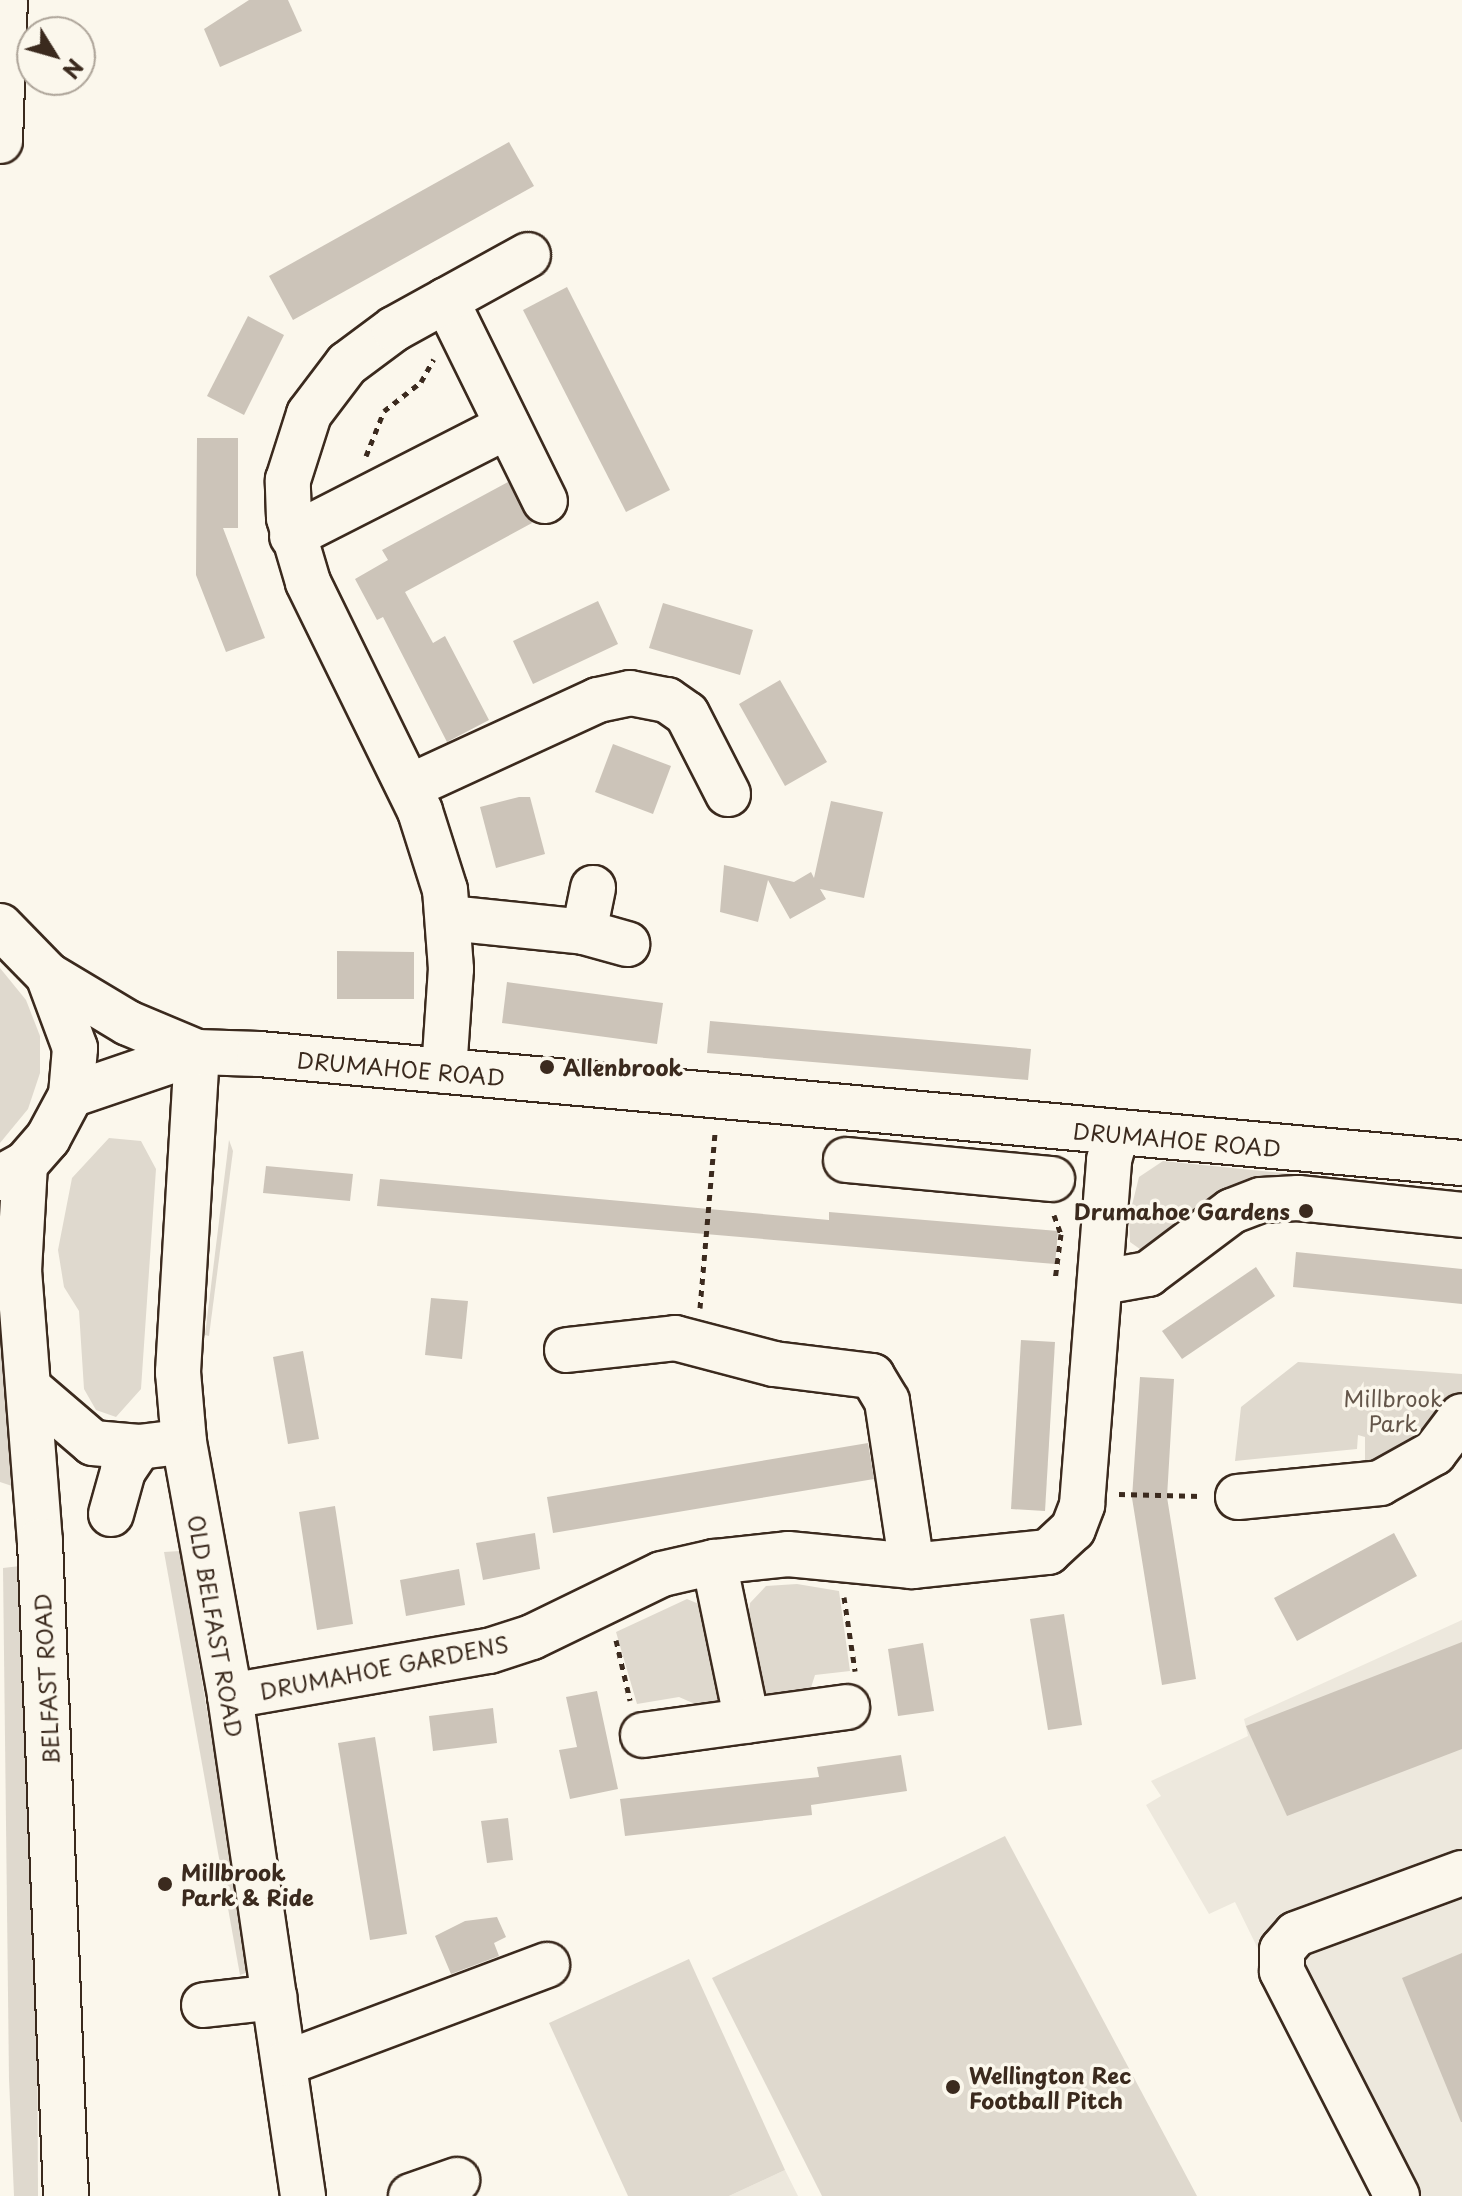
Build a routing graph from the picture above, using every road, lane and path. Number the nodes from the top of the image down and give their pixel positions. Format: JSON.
{"nodes":[{"id":1,"x":5,"y":0,"type":"edge"},
{"id":2,"x":0,"y":141,"type":"edge"},
{"id":3,"x":528,"y":255,"type":"dead end"},
{"id":4,"x":446,"y":300,"type":"junction"},
{"id":5,"x":508,"y":426,"type":"junction"},
{"id":6,"x":371,"y":496,"type":"junction"},
{"id":7,"x":545,"y":501,"type":"dead end"},
{"id":8,"x":292,"y":536,"type":"junction"},
{"id":9,"x":409,"y":787,"type":"junction"},
{"id":10,"x":728,"y":794,"type":"dead end"},
{"id":11,"x":593,"y":888,"type":"dead end"},
{"id":12,"x":449,"y":918,"type":"junction"},
{"id":13,"x":0,"y":926,"type":"edge"},
{"id":14,"x":584,"y":932,"type":"junction"},
{"id":15,"x":627,"y":944,"type":"dead end"},
{"id":16,"x":48,"y":975,"type":"junction"},
{"id":17,"x":197,"y":1052,"type":"junction"},
{"id":18,"x":444,"y":1071,"type":"junction"},
{"id":19,"x":71,"y":1095,"type":"junction"},
{"id":20,"x":892,"y":1111,"type":"junction"},
{"id":21,"x":715,"y":1129,"type":"dead end"},
{"id":22,"x":1116,"y":1136,"type":"junction"},
{"id":23,"x":1462,"y":1163,"type":"edge"},
{"id":24,"x":13,"y":1171,"type":"edge"},
{"id":25,"x":1052,"y":1179,"type":"joint"},
{"id":26,"x":1462,"y":1215,"type":"edge"},
{"id":27,"x":1055,"y":1280,"type":"dead end"},
{"id":28,"x":1102,"y":1282,"type":"junction"},
{"id":29,"x":697,"y":1342,"type":"junction"},
{"id":30,"x":567,"y":1350,"type":"dead end"},
{"id":31,"x":30,"y":1389,"type":"junction"},
{"id":32,"x":1462,"y":1416,"type":"edge"},
{"id":33,"x":184,"y":1442,"type":"junction"},
{"id":34,"x":139,"y":1447,"type":"junction"},
{"id":35,"x":1084,"y":1491,"type":"junction"},
{"id":36,"x":1238,"y":1497,"type":"joint"},
{"id":37,"x":111,"y":1514,"type":"dead end"},
{"id":38,"x":839,"y":1560,"type":"junction"},
{"id":39,"x":714,"y":1562,"type":"junction"},
{"id":40,"x":912,"y":1566,"type":"junction"},
{"id":41,"x":608,"y":1602,"type":"junction"},
{"id":42,"x":230,"y":1696,"type":"junction"},
{"id":43,"x":847,"y":1707,"type":"joint"},
{"id":44,"x":747,"y":1721,"type":"junction"},
{"id":45,"x":643,"y":1735,"type":"joint"},
{"id":46,"x":1462,"y":1873,"type":"edge"},
{"id":47,"x":547,"y":1965,"type":"dead end"},
{"id":48,"x":275,"y":1997,"type":"junction"},
{"id":49,"x":204,"y":2005,"type":"dead end"},
{"id":50,"x":286,"y":2063,"type":"junction"},
{"id":51,"x":457,"y":2180,"type":"dead end"},
{"id":52,"x":66,"y":2196,"type":"edge"},
{"id":53,"x":303,"y":2196,"type":"edge"},
{"id":54,"x":411,"y":2196,"type":"edge"},
{"id":55,"x":1397,"y":2196,"type":"edge"}],
"edges":[{"from":1,"to":2,"type":"main road"},
{"from":3,"to":4,"type":"main road"},
{"from":4,"to":5,"type":"main road"},
{"from":4,"to":6,"type":"path"},
{"from":4,"to":8,"type":"main road"},
{"from":5,"to":6,"type":"main road"},
{"from":5,"to":7,"type":"main road"},
{"from":6,"to":8,"type":"main road"},
{"from":8,"to":9,"type":"main road"},
{"from":9,"to":10,"type":"main road"},
{"from":9,"to":12,"type":"main road"},
{"from":11,"to":14,"type":"main road"},
{"from":12,"to":14,"type":"main road"},
{"from":12,"to":18,"type":"main road"},
{"from":13,"to":16,"type":"main road"},
{"from":14,"to":15,"type":"main road"},
{"from":16,"to":17,"type":"main road","name":"DRUMAHOE ROAD"},
{"from":16,"to":19,"type":"main road"},
{"from":17,"to":18,"type":"main road","name":"DRUMAHOE ROAD"},
{"from":17,"to":19,"type":"main road","name":"DRUMAHOE ROAD"},
{"from":17,"to":33,"type":"main road","name":"OLD BELFAST ROAD"},
{"from":18,"to":20,"type":"main road","name":"DRUMAHOE ROAD"},
{"from":19,"to":24,"type":"main road"},
{"from":20,"to":22,"type":"main road","name":"DRUMAHOE ROAD"},
{"from":20,"to":25,"type":"main road"},
{"from":21,"to":29,"type":"path"},
{"from":22,"to":23,"type":"main road","name":"DRUMAHOE ROAD"},
{"from":22,"to":28,"type":"main road","name":"DRUMAHOE GARDENS"},
{"from":24,"to":31,"type":"main road","name":"BELFAST ROAD"},
{"from":25,"to":27,"type":"path"},
{"from":26,"to":28,"type":"main road"},
{"from":28,"to":35,"type":"main road","name":"DRUMAHOE GARDENS"},
{"from":29,"to":30,"type":"main road"},
{"from":29,"to":40,"type":"main road"},
{"from":31,"to":34,"type":"main road"},
{"from":31,"to":52,"type":"main road","name":"BELFAST ROAD"},
{"from":32,"to":36,"type":"main road"},
{"from":33,"to":34,"type":"main road"},
{"from":33,"to":42,"type":"main road","name":"OLD BELFAST ROAD"},
{"from":34,"to":37,"type":"main road"},
{"from":35,"to":36,"type":"path"},
{"from":35,"to":40,"type":"main road","name":"DRUMAHOE GARDENS"},
{"from":38,"to":39,"type":"main road","name":"DRUMAHOE GARDENS"},
{"from":38,"to":40,"type":"main road","name":"DRUMAHOE GARDENS"},
{"from":38,"to":43,"type":"path"},
{"from":39,"to":41,"type":"main road","name":"DRUMAHOE GARDENS"},
{"from":39,"to":44,"type":"main road"},
{"from":41,"to":42,"type":"main road","name":"DRUMAHOE GARDENS"},
{"from":41,"to":45,"type":"path"},
{"from":42,"to":48,"type":"main road","name":"OLD BELFAST ROAD"},
{"from":43,"to":44,"type":"main road"},
{"from":44,"to":45,"type":"main road"},
{"from":46,"to":55,"type":"main road"},
{"from":47,"to":50,"type":"main road"},
{"from":48,"to":49,"type":"main road"},
{"from":48,"to":50,"type":"main road","name":"OLD BELFAST ROAD"},
{"from":50,"to":53,"type":"main road","name":"OLD BELFAST ROAD"},
{"from":51,"to":54,"type":"main road"}]}
